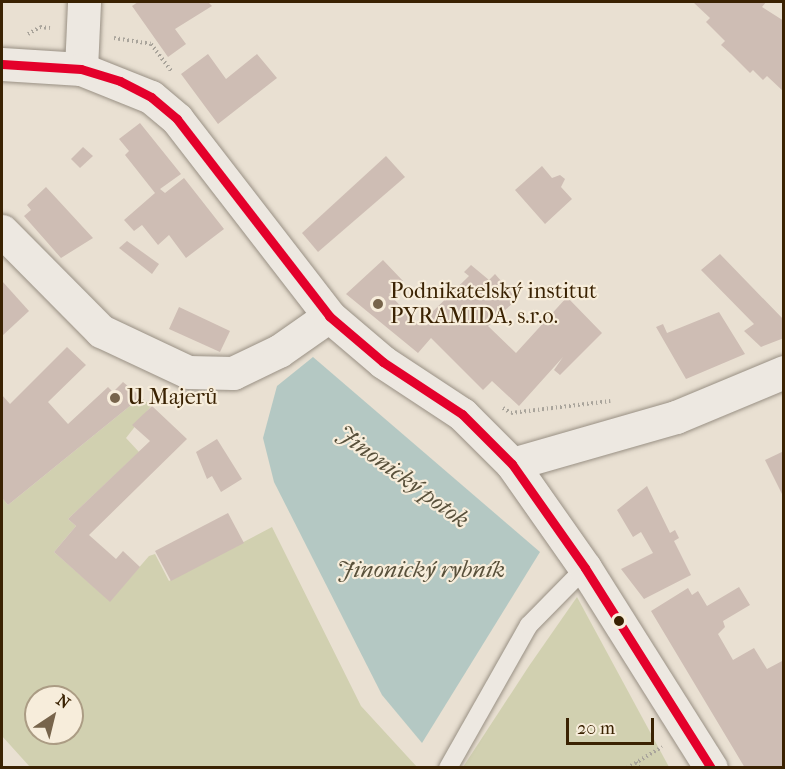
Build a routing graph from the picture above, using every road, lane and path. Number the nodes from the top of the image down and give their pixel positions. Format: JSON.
{"nodes":[{"id":1,"x":84,"y":2,"type":"edge"},
{"id":2,"x":112,"y":38,"type":"dead end"},
{"id":3,"x":2,"y":64,"type":"edge"},
{"id":4,"x":81,"y":69,"type":"junction"},
{"id":5,"x":179,"y":81,"type":"dead end"},
{"id":6,"x":2,"y":231,"type":"edge"},
{"id":7,"x":329,"y":316,"type":"junction"},
{"id":8,"x":783,"y":372,"type":"edge"},
{"id":9,"x":501,"y":407,"type":"dead end"},
{"id":10,"x":539,"y":408,"type":"dead end"},
{"id":11,"x":512,"y":464,"type":"junction"},
{"id":12,"x":585,"y":568,"type":"junction"},
{"id":13,"x":664,"y":746,"type":"dead end"},
{"id":14,"x":636,"y":762,"type":"junction"},
{"id":15,"x":448,"y":768,"type":"edge"},
{"id":16,"x":627,"y":768,"type":"edge"},
{"id":17,"x":639,"y":768,"type":"edge"},
{"id":18,"x":711,"y":768,"type":"edge"}],
"edges":[{"from":1,"to":4,"type":"street"},
{"from":2,"to":5,"type":"path"},
{"from":3,"to":4,"type":"street"},
{"from":4,"to":7,"type":"street"},
{"from":6,"to":7,"type":"street"},
{"from":7,"to":11,"type":"street"},
{"from":8,"to":11,"type":"street"},
{"from":9,"to":10,"type":"path"},
{"from":11,"to":12,"type":"street"},
{"from":12,"to":15,"type":"lane"},
{"from":12,"to":18,"type":"street"},
{"from":13,"to":14,"type":"path"},
{"from":14,"to":16,"type":"path"},
{"from":14,"to":17,"type":"path"}]}
